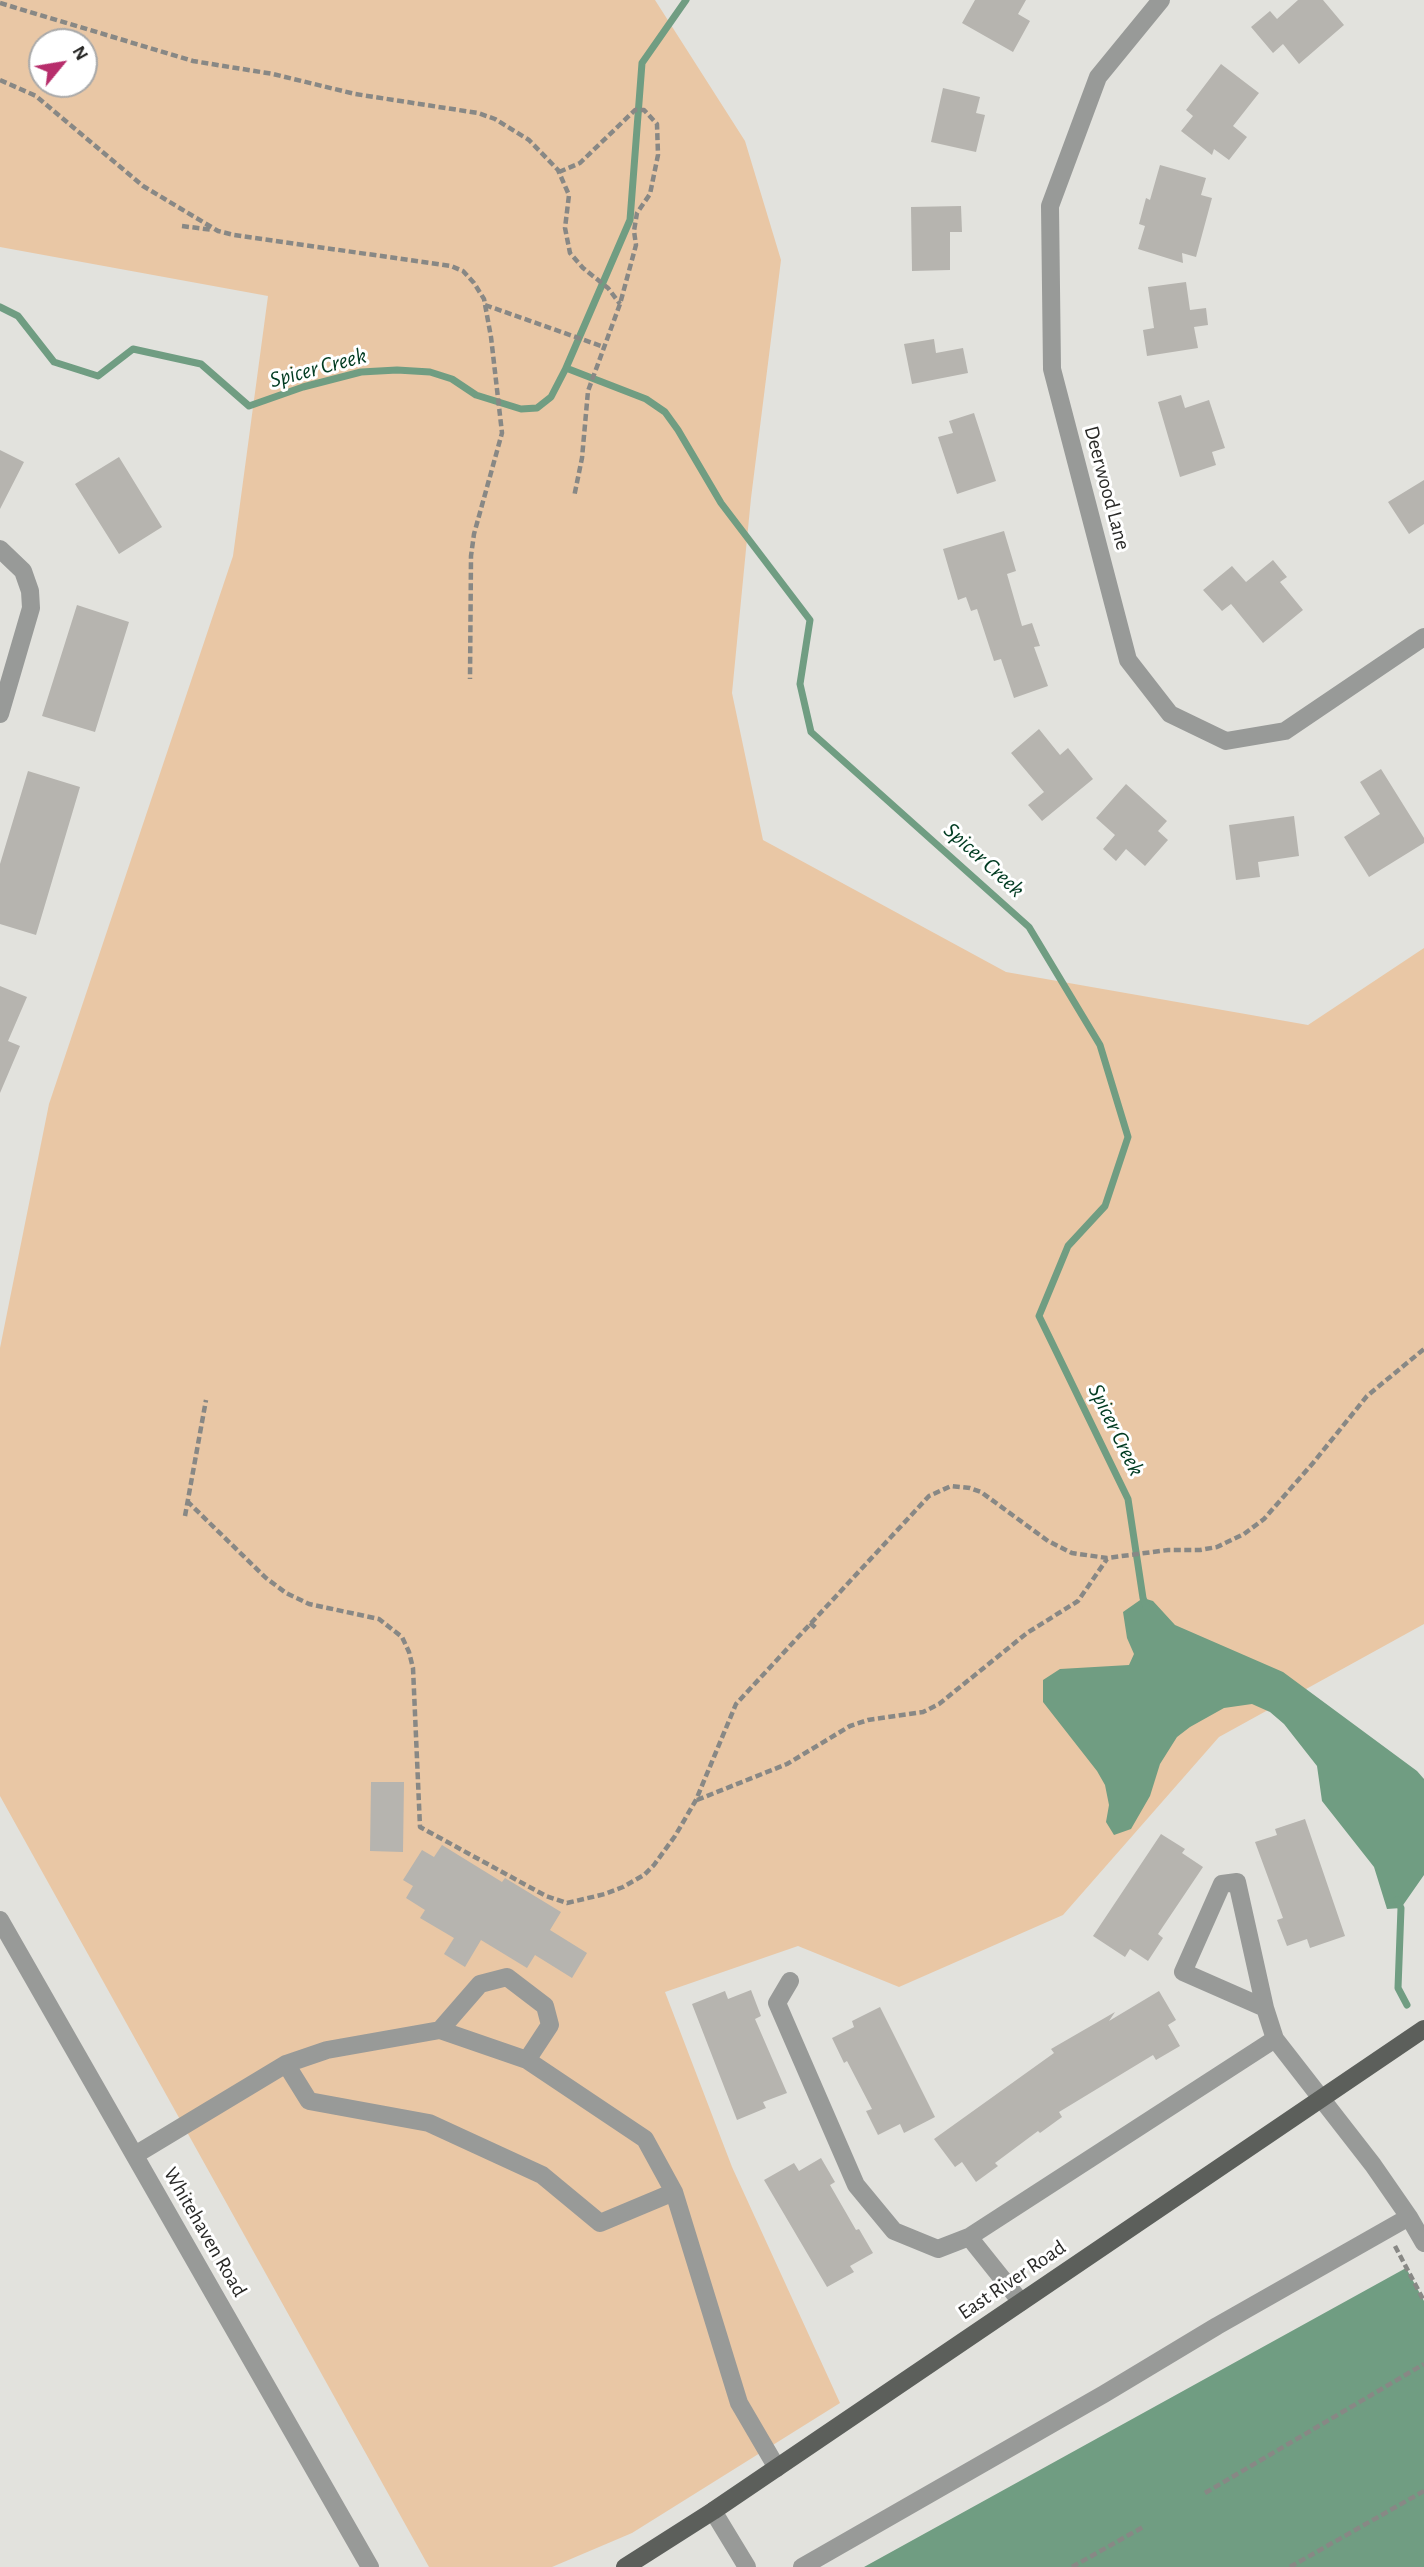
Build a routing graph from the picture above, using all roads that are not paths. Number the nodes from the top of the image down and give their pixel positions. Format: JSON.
{"nodes":[{"id":1,"x":1161,"y":0,"type":"edge"},
{"id":2,"x":0,"y":549,"type":"edge"},
{"id":3,"x":1424,"y":637,"type":"edge"},
{"id":4,"x":0,"y":714,"type":"edge"},
{"id":5,"x":0,"y":1920,"type":"edge"},
{"id":6,"x":790,"y":1981,"type":"dead end"},
{"id":7,"x":1265,"y":2008,"type":"junction"},
{"id":8,"x":1424,"y":2029,"type":"edge"},
{"id":9,"x":440,"y":2030,"type":"junction"},
{"id":10,"x":1275,"y":2039,"type":"junction"},
{"id":11,"x":527,"y":2060,"type":"junction"},
{"id":12,"x":285,"y":2064,"type":"junction"},
{"id":13,"x":1322,"y":2097,"type":"junction"},
{"id":14,"x":135,"y":2155,"type":"junction"},
{"id":15,"x":674,"y":2192,"type":"junction"},
{"id":16,"x":1409,"y":2217,"type":"junction"},
{"id":17,"x":969,"y":2236,"type":"junction"},
{"id":18,"x":1424,"y":2243,"type":"edge"},
{"id":19,"x":1021,"y":2302,"type":"junction"},
{"id":20,"x":777,"y":2468,"type":"junction"},
{"id":21,"x":713,"y":2511,"type":"junction"},
{"id":22,"x":370,"y":2567,"type":"edge"},
{"id":23,"x":625,"y":2567,"type":"edge"},
{"id":24,"x":747,"y":2567,"type":"edge"},
{"id":25,"x":802,"y":2567,"type":"edge"}],
"edges":[{"from":1,"to":3,"type":"street","name":"Deerwood Lane"},
{"from":2,"to":4,"type":"street"},
{"from":5,"to":14,"type":"street","name":"Whitehaven Road"},
{"from":6,"to":17,"type":"street"},
{"from":7,"to":7,"type":"street"},
{"from":7,"to":10,"type":"street"},
{"from":8,"to":13,"type":"main road","name":"East River Road"},
{"from":9,"to":11,"type":"street"},
{"from":9,"to":11,"type":"street"},
{"from":9,"to":12,"type":"street"},
{"from":10,"to":13,"type":"street"},
{"from":10,"to":17,"type":"street"},
{"from":11,"to":15,"type":"street"},
{"from":12,"to":14,"type":"street"},
{"from":12,"to":15,"type":"street"},
{"from":13,"to":16,"type":"street"},
{"from":13,"to":19,"type":"main road","name":"East River Road"},
{"from":14,"to":22,"type":"street","name":"Whitehaven Road"},
{"from":15,"to":20,"type":"street"},
{"from":16,"to":18,"type":"street"},
{"from":16,"to":25,"type":"street"},
{"from":17,"to":19,"type":"street"},
{"from":19,"to":20,"type":"main road","name":"East River Road"},
{"from":20,"to":21,"type":"main road","name":"East River Road"},
{"from":21,"to":23,"type":"main road","name":"East River Road"},
{"from":21,"to":24,"type":"street"}]}
